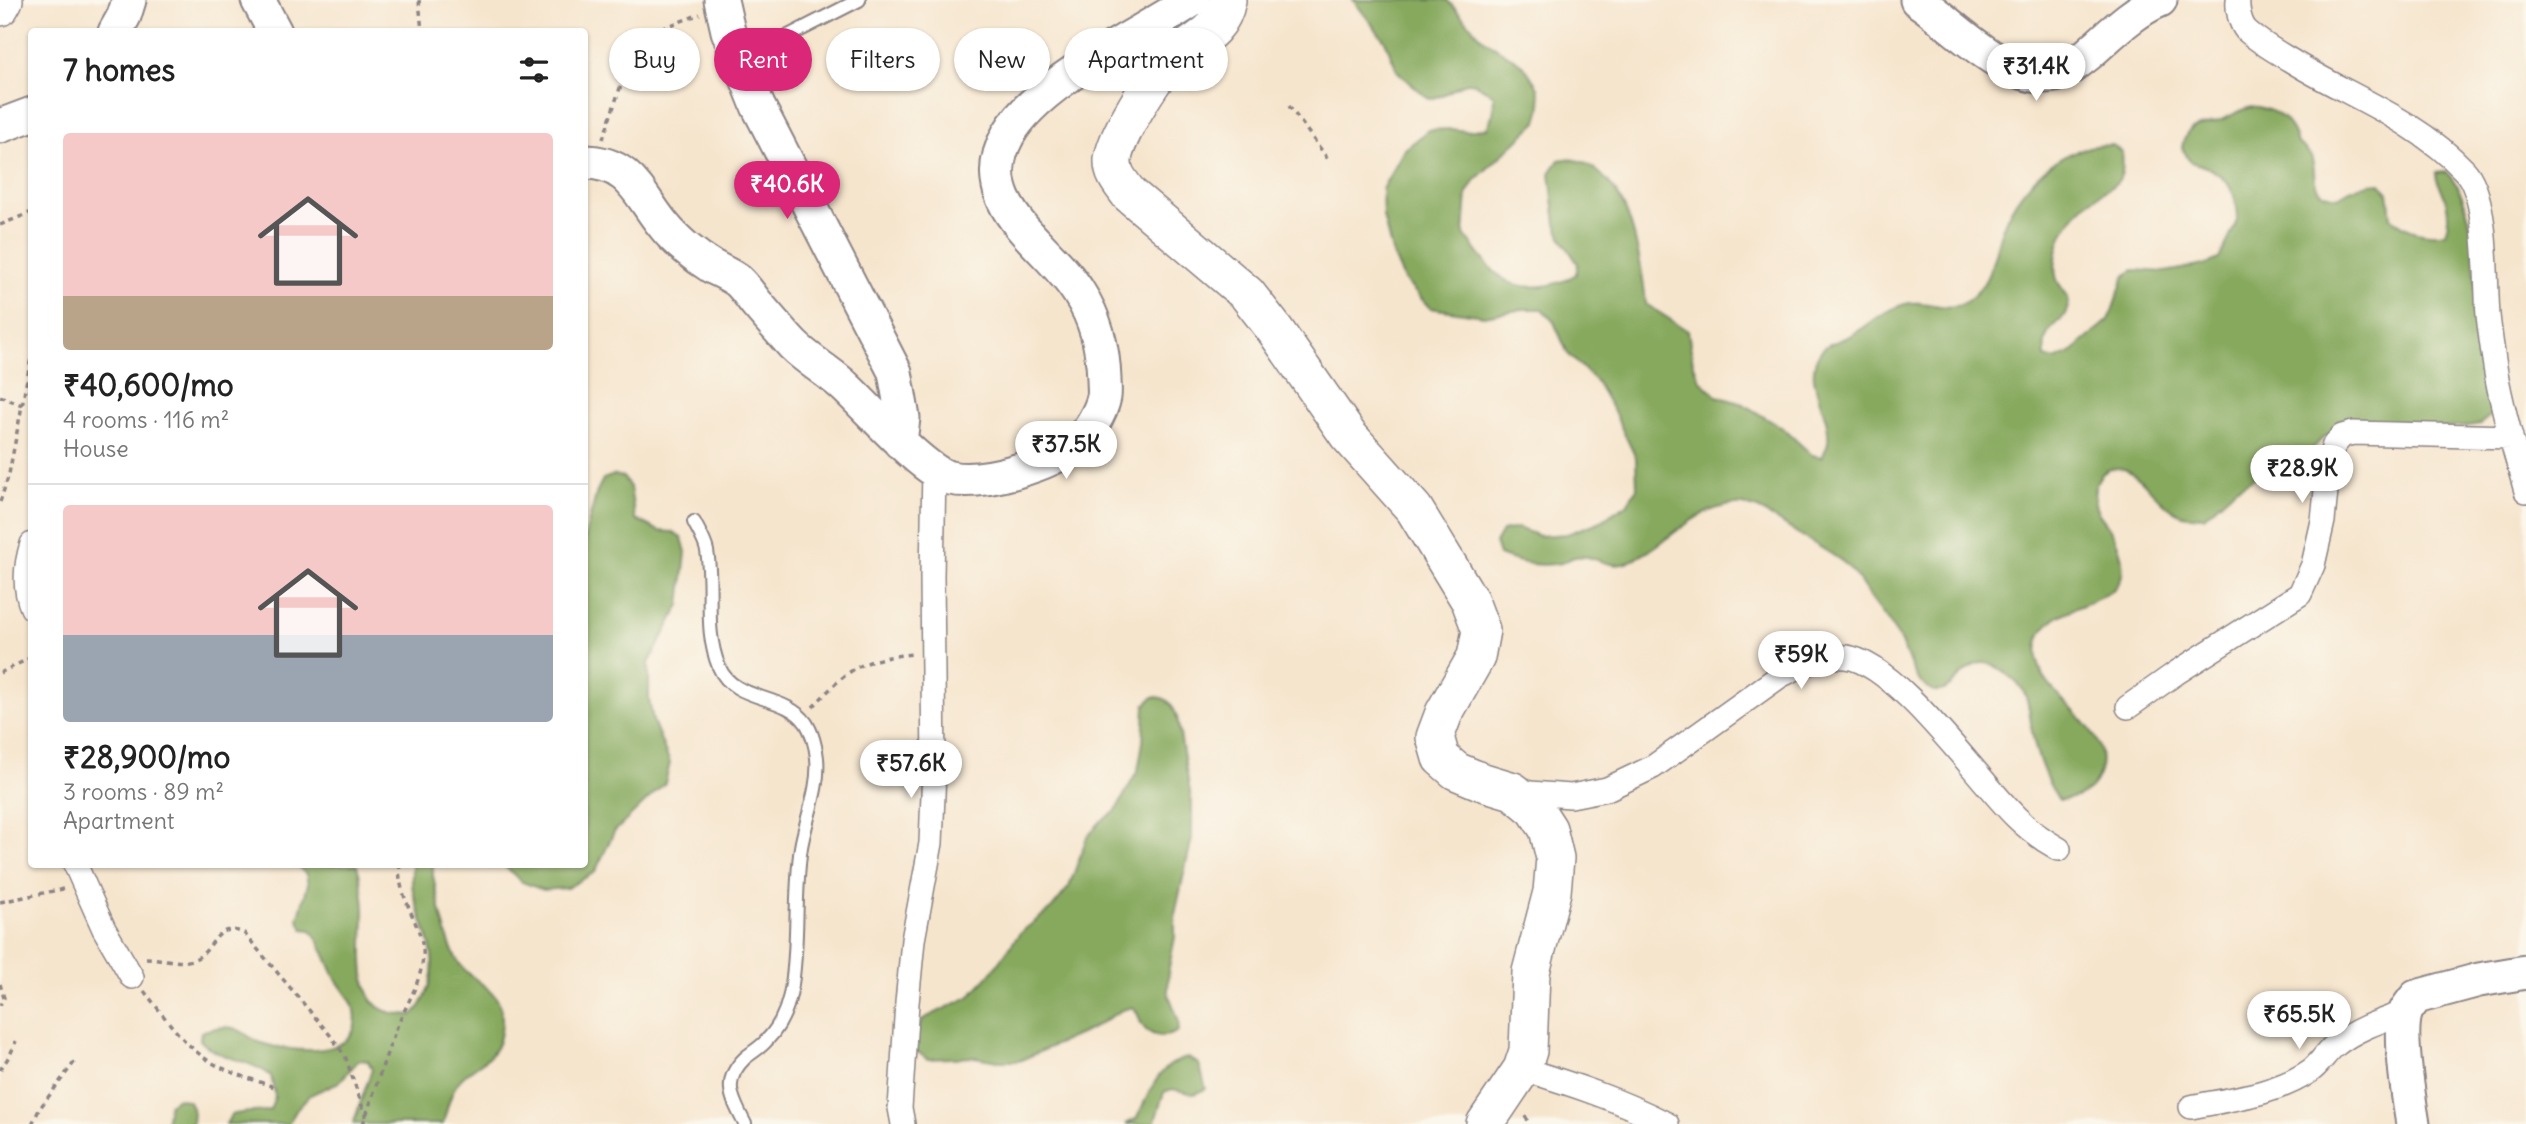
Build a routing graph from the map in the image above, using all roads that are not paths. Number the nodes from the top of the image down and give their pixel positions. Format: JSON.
{"nodes":[{"id":1,"x":4,"y":0,"type":"edge"},
{"id":2,"x":129,"y":0,"type":"edge"},
{"id":3,"x":258,"y":0,"type":"edge"},
{"id":4,"x":859,"y":0,"type":"edge"},
{"id":5,"x":1192,"y":0,"type":"edge"},
{"id":6,"x":1227,"y":0,"type":"edge"},
{"id":7,"x":1917,"y":0,"type":"edge"},
{"id":8,"x":2160,"y":0,"type":"edge"},
{"id":9,"x":2238,"y":0,"type":"edge"},
{"id":10,"x":721,"y":3,"type":"edge"},
{"id":11,"x":0,"y":8,"type":"edge"},
{"id":12,"x":117,"y":28,"type":"edge"},
{"id":13,"x":273,"y":28,"type":"edge"},
{"id":14,"x":729,"y":28,"type":"edge"},
{"id":15,"x":804,"y":28,"type":"edge"},
{"id":16,"x":752,"y":91,"type":"edge"},
{"id":17,"x":28,"y":116,"type":"edge"},
{"id":18,"x":0,"y":127,"type":"edge"},
{"id":19,"x":590,"y":162,"type":"edge"},
{"id":20,"x":2511,"y":437,"type":"junction"},
{"id":21,"x":900,"y":442,"type":"junction"},
{"id":22,"x":934,"y":470,"type":"junction"},
{"id":23,"x":2526,"y":491,"type":"edge"},
{"id":24,"x":694,"y":522,"type":"dead end"},
{"id":25,"x":28,"y":561,"type":"edge"},
{"id":26,"x":28,"y":595,"type":"edge"},
{"id":27,"x":2128,"y":707,"type":"dead end"},
{"id":28,"x":1513,"y":792,"type":"junction"},
{"id":29,"x":2059,"y":849,"type":"dead end"},
{"id":30,"x":79,"y":875,"type":"edge"},
{"id":31,"x":127,"y":969,"type":"road end"},
{"id":32,"x":2526,"y":972,"type":"edge"},
{"id":33,"x":2406,"y":1012,"type":"junction"},
{"id":34,"x":1522,"y":1069,"type":"junction"},
{"id":35,"x":2192,"y":1107,"type":"dead end"},
{"id":36,"x":745,"y":1124,"type":"edge"},
{"id":37,"x":903,"y":1124,"type":"edge"},
{"id":38,"x":1485,"y":1124,"type":"edge"},
{"id":39,"x":1667,"y":1124,"type":"edge"},
{"id":40,"x":2413,"y":1124,"type":"edge"}],
"edges":[{"from":1,"to":11,"type":"main road"},
{"from":2,"to":12,"type":"main road"},
{"from":3,"to":13,"type":"main road"},
{"from":4,"to":15,"type":"lane"},
{"from":5,"to":22,"type":"main road"},
{"from":6,"to":28,"type":"main road"},
{"from":7,"to":8,"type":"main road"},
{"from":9,"to":20,"type":"street"},
{"from":10,"to":14,"type":"main road"},
{"from":16,"to":21,"type":"main road"},
{"from":17,"to":18,"type":"main road"},
{"from":19,"to":21,"type":"main road"},
{"from":20,"to":23,"type":"street"},
{"from":20,"to":27,"type":"street"},
{"from":21,"to":22,"type":"main road"},
{"from":22,"to":37,"type":"street"},
{"from":24,"to":36,"type":"lane"},
{"from":25,"to":26,"type":"street"},
{"from":28,"to":29,"type":"street"},
{"from":28,"to":34,"type":"main road"},
{"from":30,"to":31,"type":"street"},
{"from":32,"to":33,"type":"main road"},
{"from":33,"to":35,"type":"street"},
{"from":33,"to":40,"type":"main road"},
{"from":34,"to":38,"type":"main road"},
{"from":34,"to":39,"type":"street"}]}
